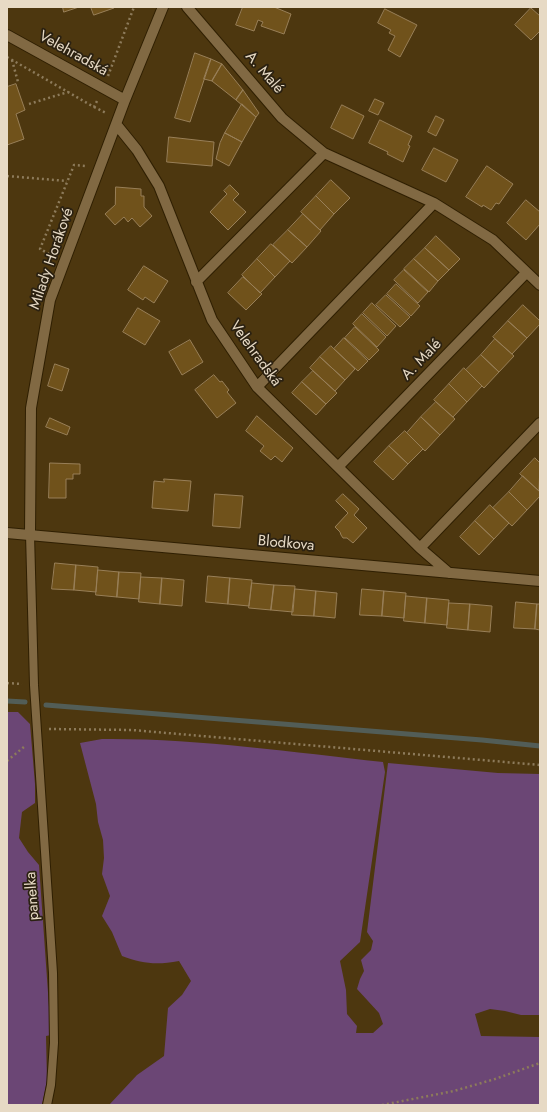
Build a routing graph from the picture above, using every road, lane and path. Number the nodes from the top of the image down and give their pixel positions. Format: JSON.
{"nodes":[{"id":1,"x":131,"y":7,"type":"edge"},
{"id":2,"x":163,"y":7,"type":"edge"},
{"id":3,"x":187,"y":7,"type":"edge"},
{"id":4,"x":132,"y":11,"type":"dead end"},
{"id":5,"x":7,"y":35,"type":"edge"},
{"id":6,"x":12,"y":60,"type":"dead end"},
{"id":7,"x":18,"y":82,"type":"dead end"},
{"id":8,"x":68,"y":92,"type":"dead end"},
{"id":9,"x":125,"y":100,"type":"junction"},
{"id":10,"x":29,"y":104,"type":"dead end"},
{"id":11,"x":116,"y":124,"type":"junction"},
{"id":12,"x":324,"y":153,"type":"junction"},
{"id":13,"x":7,"y":176,"type":"edge"},
{"id":14,"x":67,"y":181,"type":"dead end"},
{"id":15,"x":434,"y":203,"type":"junction"},
{"id":16,"x":526,"y":273,"type":"junction"},
{"id":17,"x":196,"y":282,"type":"junction"},
{"id":18,"x":540,"y":285,"type":"edge"},
{"id":19,"x":257,"y":387,"type":"junction"},
{"id":20,"x":540,"y":423,"type":"edge"},
{"id":21,"x":338,"y":467,"type":"junction"},
{"id":22,"x":7,"y":533,"type":"edge"},
{"id":23,"x":30,"y":534,"type":"junction"},
{"id":24,"x":420,"y":548,"type":"junction"},
{"id":25,"x":448,"y":573,"type":"junction"},
{"id":26,"x":540,"y":581,"type":"edge"},
{"id":27,"x":36,"y":729,"type":"junction"},
{"id":28,"x":37,"y":738,"type":"junction"},
{"id":29,"x":7,"y":761,"type":"edge"},
{"id":30,"x":540,"y":765,"type":"edge"},
{"id":31,"x":540,"y":1063,"type":"edge"},
{"id":32,"x":47,"y":1105,"type":"edge"},
{"id":33,"x":382,"y":1105,"type":"edge"}],
"edges":[{"from":1,"to":4,"type":"path"},
{"from":2,"to":9,"type":"street","name":"Milady Horákové"},
{"from":3,"to":12,"type":"street","name":"A. Malé"},
{"from":5,"to":9,"type":"street","name":"Velehradská"},
{"from":6,"to":7,"type":"path"},
{"from":8,"to":10,"type":"path"},
{"from":9,"to":11,"type":"street","name":"Milady Horákové"},
{"from":11,"to":17,"type":"street","name":"Velehradská"},
{"from":11,"to":23,"type":"street","name":"Milady Horákové"},
{"from":12,"to":15,"type":"street","name":"A. Malé"},
{"from":12,"to":17,"type":"street"},
{"from":13,"to":14,"type":"path"},
{"from":15,"to":16,"type":"street","name":"A. Malé"},
{"from":15,"to":19,"type":"street"},
{"from":16,"to":18,"type":"street","name":"A. Malé"},
{"from":16,"to":21,"type":"street","name":"A. Malé"},
{"from":17,"to":19,"type":"street","name":"Velehradská"},
{"from":19,"to":21,"type":"street","name":"Velehradská"},
{"from":20,"to":24,"type":"street"},
{"from":21,"to":24,"type":"street","name":"Velehradská"},
{"from":22,"to":23,"type":"street","name":"Blodkova"},
{"from":23,"to":25,"type":"street","name":"Blodkova"},
{"from":23,"to":27,"type":"lane","name":"panelka"},
{"from":24,"to":25,"type":"street","name":"Velehradská"},
{"from":25,"to":26,"type":"street","name":"Blodkova"},
{"from":27,"to":28,"type":"lane","name":"panelka"},
{"from":27,"to":30,"type":"path"},
{"from":28,"to":29,"type":"path"},
{"from":28,"to":32,"type":"lane","name":"panelka"},
{"from":31,"to":33,"type":"path"}]}
